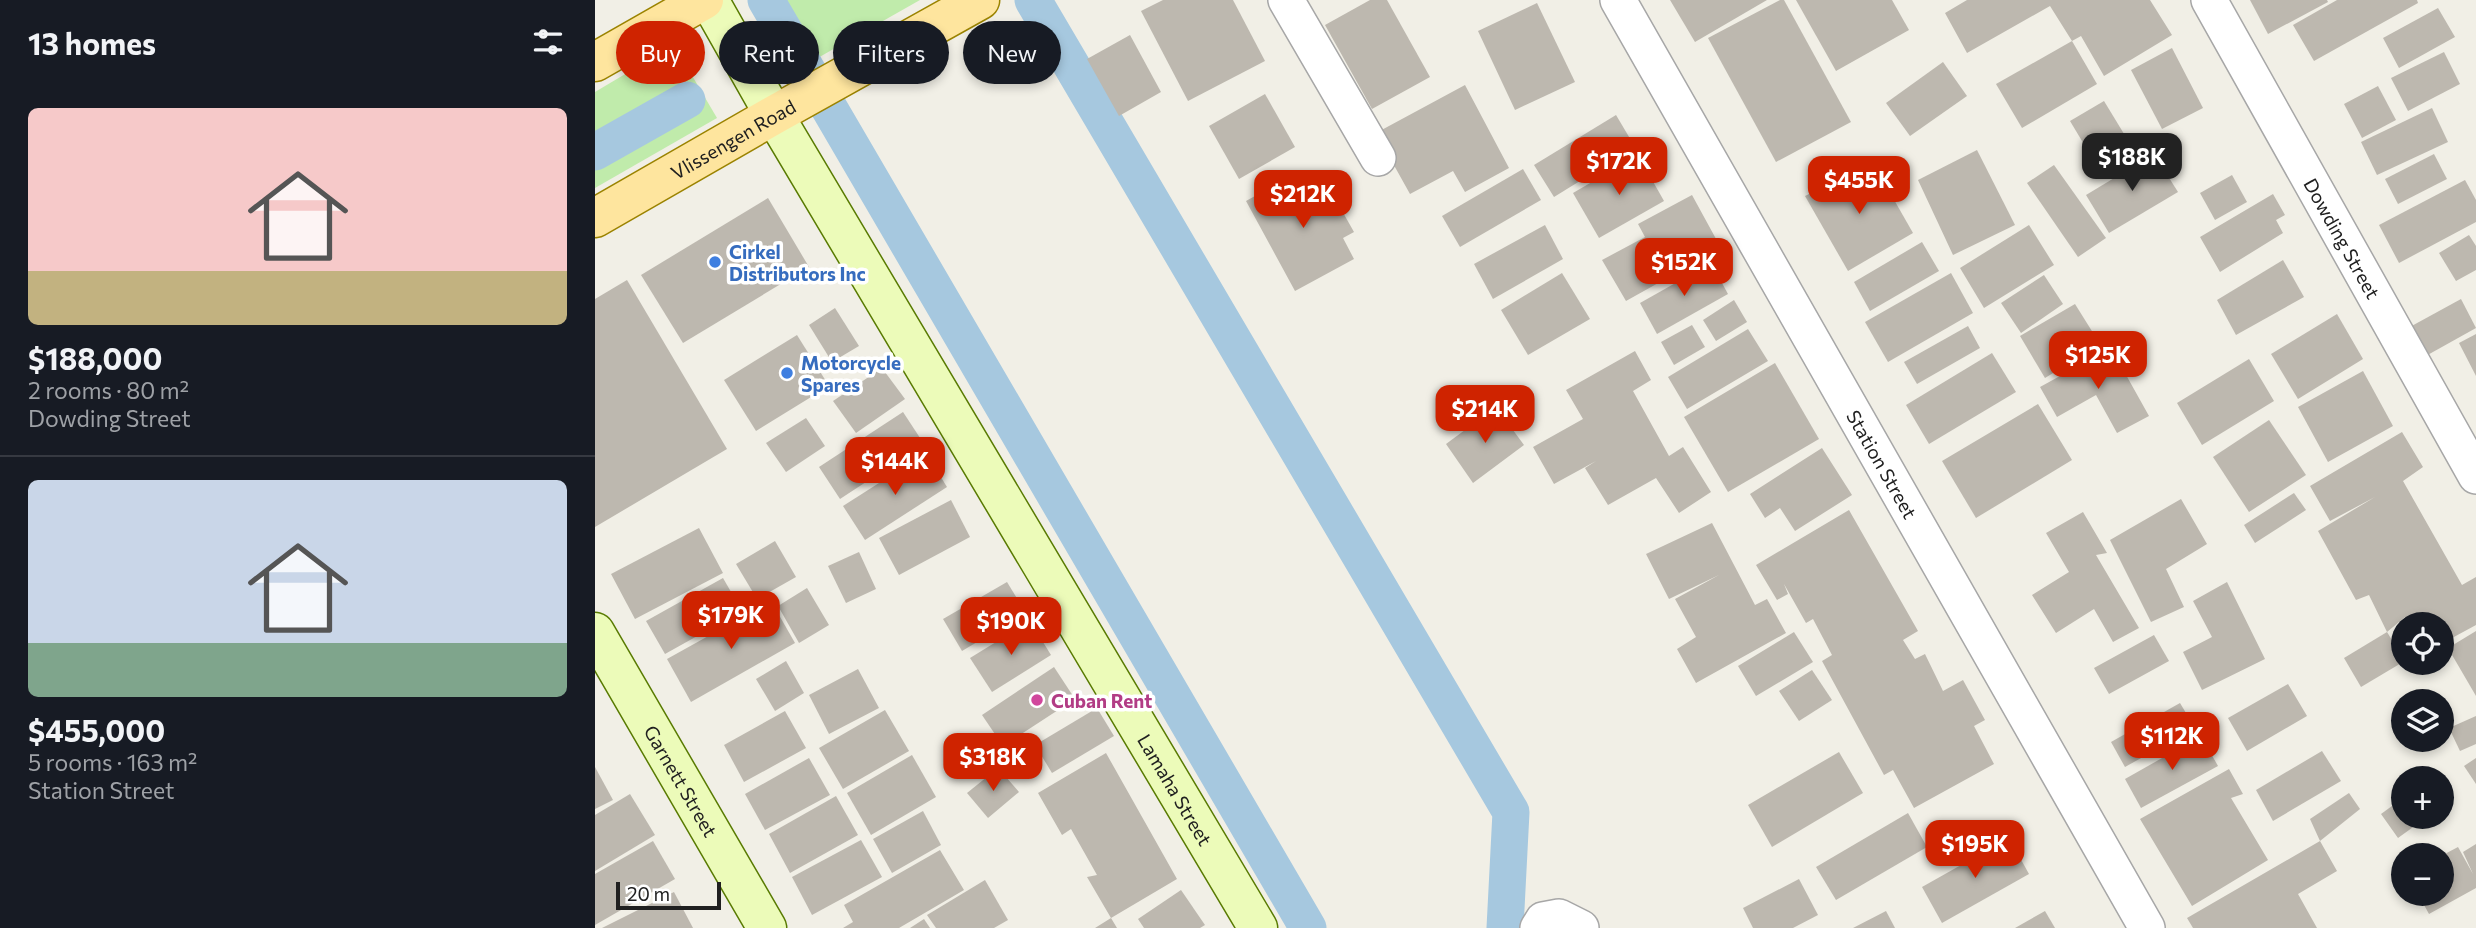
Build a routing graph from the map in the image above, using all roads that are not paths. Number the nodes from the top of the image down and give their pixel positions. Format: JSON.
{"nodes":[{"id":1,"x":704,"y":0,"type":"edge"},
{"id":2,"x":709,"y":0,"type":"edge"},
{"id":3,"x":980,"y":0,"type":"edge"},
{"id":4,"x":1286,"y":0,"type":"edge"},
{"id":5,"x":1618,"y":0,"type":"edge"},
{"id":6,"x":2209,"y":0,"type":"edge"},
{"id":7,"x":595,"y":62,"type":"edge"},
{"id":8,"x":774,"y":115,"type":"junction"},
{"id":9,"x":1378,"y":158,"type":"dead end"},
{"id":10,"x":595,"y":218,"type":"edge"},
{"id":11,"x":2476,"y":476,"type":"edge"},
{"id":12,"x":595,"y":632,"type":"edge"},
{"id":13,"x":767,"y":928,"type":"edge"},
{"id":14,"x":1258,"y":928,"type":"edge"},
{"id":15,"x":1538,"y":928,"type":"edge"},
{"id":16,"x":1581,"y":928,"type":"edge"},
{"id":17,"x":2147,"y":928,"type":"edge"}],
"edges":[{"from":1,"to":7,"type":"main road"},
{"from":2,"to":8,"type":"street","name":"Lamaha Street"},
{"from":3,"to":8,"type":"main road","name":"Vlissengen Road"},
{"from":4,"to":9,"type":"street"},
{"from":5,"to":17,"type":"street","name":"Station Street"},
{"from":6,"to":11,"type":"street","name":"Dowding Street"},
{"from":8,"to":10,"type":"main road","name":"Vlissengen Road"},
{"from":8,"to":14,"type":"street","name":"Lamaha Street"},
{"from":12,"to":13,"type":"street","name":"Garnett Street"},
{"from":15,"to":16,"type":"street"}]}
